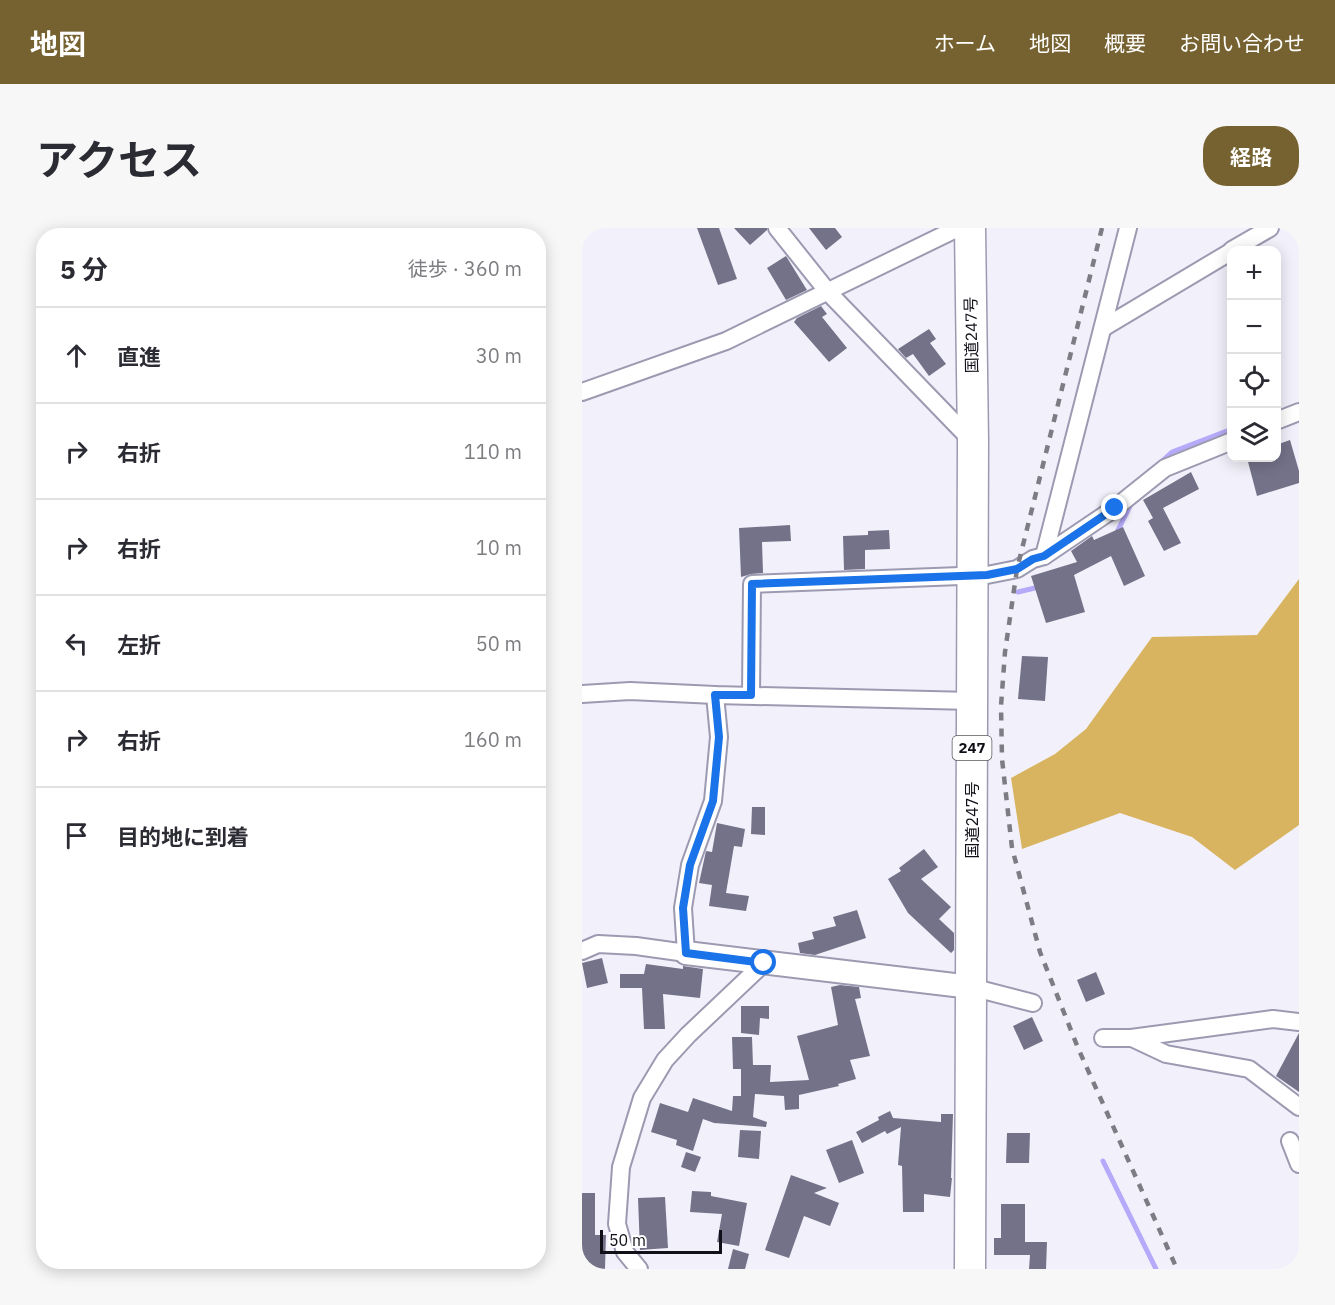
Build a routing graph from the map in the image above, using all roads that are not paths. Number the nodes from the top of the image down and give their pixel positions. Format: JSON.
{"nodes":[{"id":1,"x":777,"y":228,"type":"edge"},
{"id":2,"x":958,"y":228,"type":"edge"},
{"id":3,"x":970,"y":228,"type":"edge"},
{"id":4,"x":1128,"y":228,"type":"edge"},
{"id":5,"x":1270,"y":228,"type":"edge"},
{"id":6,"x":1240,"y":246,"type":"edge"},
{"id":7,"x":1227,"y":254,"type":"edge"},
{"id":8,"x":828,"y":292,"type":"junction"},
{"id":9,"x":1103,"y":328,"type":"junction"},
{"id":10,"x":582,"y":392,"type":"edge"},
{"id":11,"x":1299,"y":412,"type":"edge"},
{"id":12,"x":1281,"y":419,"type":"edge"},
{"id":13,"x":973,"y":442,"type":"junction"},
{"id":14,"x":1227,"y":443,"type":"edge"},
{"id":15,"x":1044,"y":556,"type":"junction"},
{"id":16,"x":971,"y":575,"type":"junction"},
{"id":17,"x":582,"y":694,"type":"edge"},
{"id":18,"x":715,"y":695,"type":"junction"},
{"id":19,"x":751,"y":695,"type":"junction"},
{"id":20,"x":972,"y":702,"type":"junction"},
{"id":21,"x":582,"y":951,"type":"edge"},
{"id":22,"x":686,"y":953,"type":"junction"},
{"id":23,"x":764,"y":963,"type":"junction"},
{"id":24,"x":971,"y":987,"type":"junction"},
{"id":25,"x":1033,"y":1003,"type":"dead end"},
{"id":26,"x":1299,"y":1022,"type":"edge"},
{"id":27,"x":1103,"y":1038,"type":"dead end"},
{"id":28,"x":1131,"y":1038,"type":"junction"},
{"id":29,"x":1299,"y":1107,"type":"edge"},
{"id":30,"x":1290,"y":1140,"type":"dead end"},
{"id":31,"x":1299,"y":1164,"type":"edge"},
{"id":32,"x":639,"y":1269,"type":"edge"},
{"id":33,"x":970,"y":1269,"type":"edge"}],
"edges":[{"from":1,"to":8,"type":"street"},
{"from":2,"to":8,"type":"street"},
{"from":3,"to":13,"type":"highway","name":"国道247号","number":"247"},
{"from":4,"to":9,"type":"street"},
{"from":5,"to":6,"type":"street"},
{"from":7,"to":9,"type":"street"},
{"from":8,"to":10,"type":"street"},
{"from":8,"to":13,"type":"street"},
{"from":9,"to":15,"type":"street"},
{"from":11,"to":12,"type":"street"},
{"from":13,"to":16,"type":"highway","name":"国道247号","number":"247"},
{"from":14,"to":15,"type":"street"},
{"from":15,"to":16,"type":"street"},
{"from":16,"to":19,"type":"street"},
{"from":16,"to":20,"type":"highway","name":"国道247号","number":"247"},
{"from":17,"to":18,"type":"street"},
{"from":18,"to":19,"type":"street"},
{"from":18,"to":22,"type":"street"},
{"from":19,"to":20,"type":"street"},
{"from":20,"to":24,"type":"highway","name":"国道247号","number":"247"},
{"from":21,"to":22,"type":"street"},
{"from":22,"to":23,"type":"street"},
{"from":23,"to":24,"type":"street"},
{"from":23,"to":32,"type":"street"},
{"from":24,"to":25,"type":"street"},
{"from":24,"to":33,"type":"highway","name":"国道247号","number":"247"},
{"from":26,"to":28,"type":"street"},
{"from":27,"to":28,"type":"street"},
{"from":28,"to":29,"type":"street"},
{"from":30,"to":31,"type":"street"}]}
